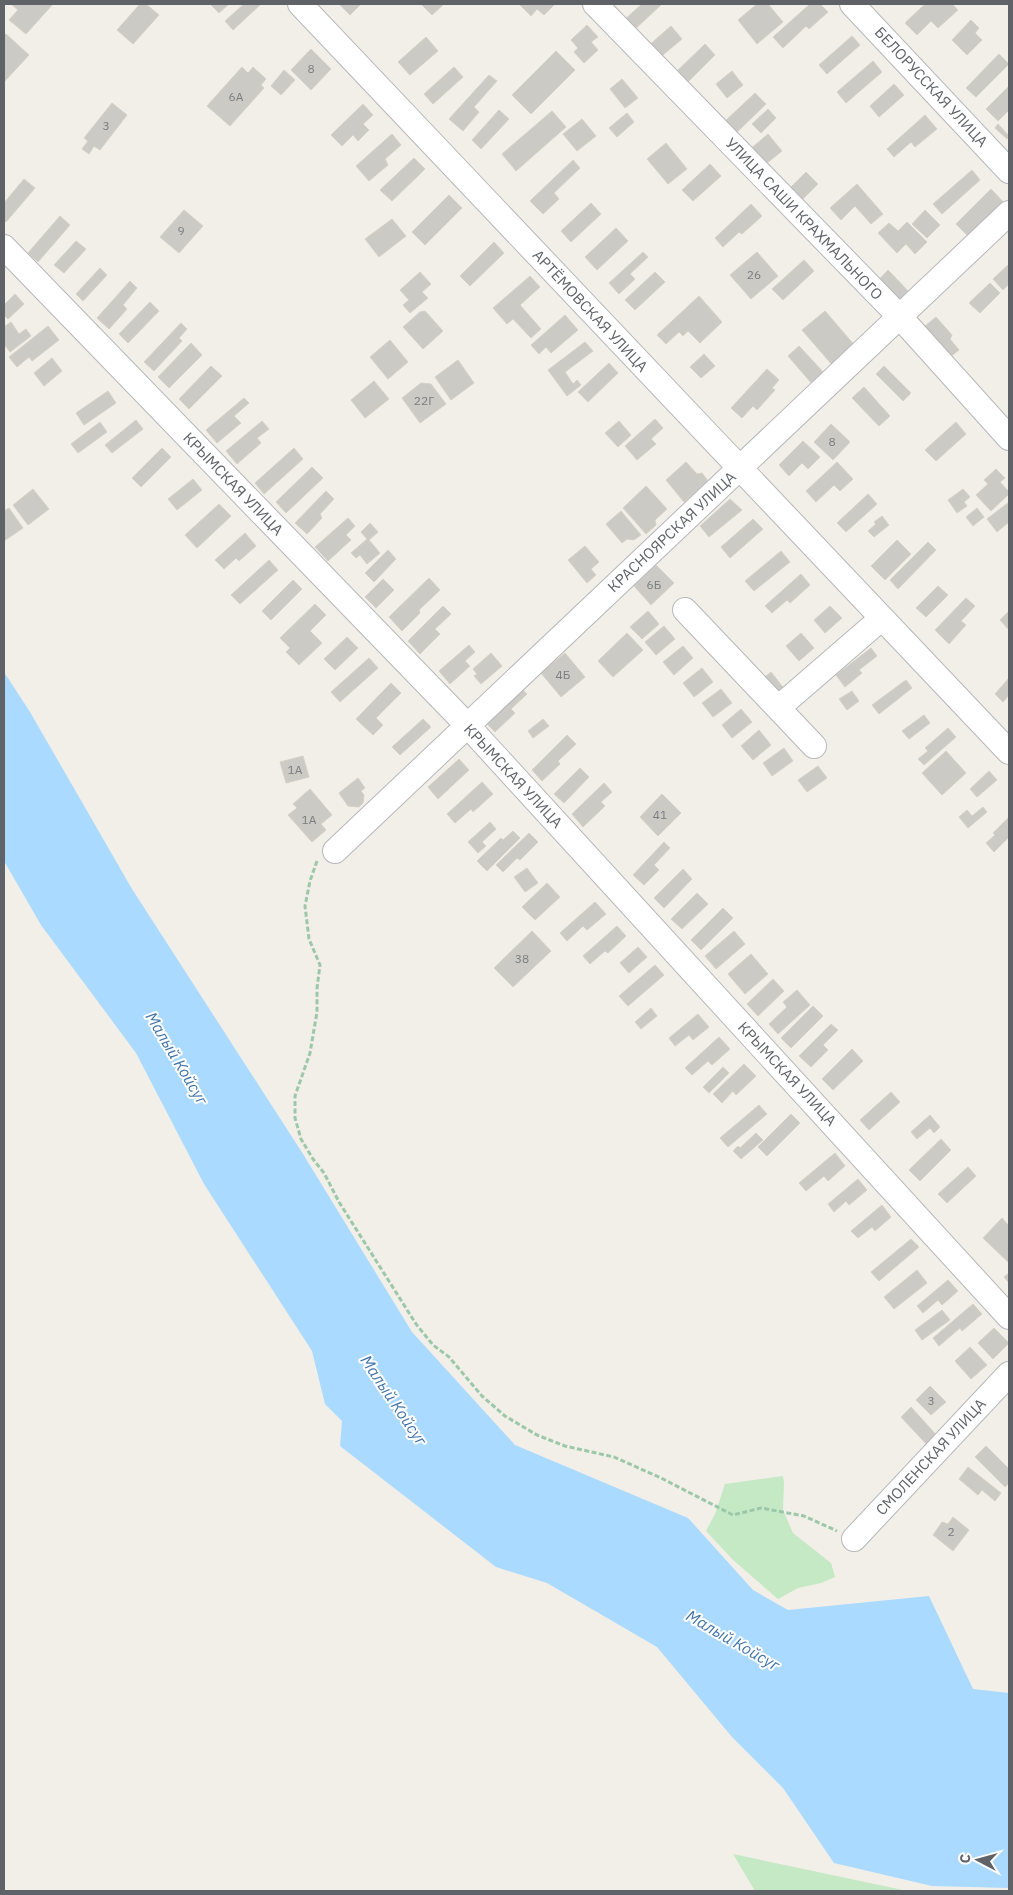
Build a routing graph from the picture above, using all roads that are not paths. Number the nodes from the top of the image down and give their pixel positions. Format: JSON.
{"nodes":[{"id":1,"x":300,"y":4,"type":"edge"},
{"id":2,"x":595,"y":4,"type":"edge"},
{"id":3,"x":852,"y":4,"type":"edge"},
{"id":4,"x":1009,"y":171,"type":"edge"},
{"id":5,"x":1009,"y":213,"type":"edge"},
{"id":6,"x":4,"y":247,"type":"edge"},
{"id":7,"x":900,"y":317,"type":"junction"},
{"id":8,"x":1009,"y":438,"type":"edge"},
{"id":9,"x":739,"y":469,"type":"junction"},
{"id":10,"x":685,"y":610,"type":"dead end"},
{"id":11,"x":882,"y":618,"type":"junction"},
{"id":12,"x":778,"y":708,"type":"junction"},
{"id":13,"x":468,"y":726,"type":"junction"},
{"id":14,"x":814,"y":746,"type":"dead end"},
{"id":15,"x":1009,"y":752,"type":"edge"},
{"id":16,"x":335,"y":851,"type":"road end"},
{"id":17,"x":1009,"y":1317,"type":"edge"},
{"id":18,"x":1009,"y":1374,"type":"edge"},
{"id":19,"x":854,"y":1539,"type":"road end"}],
"edges":[{"from":1,"to":9,"type":"street","name":"АРТЁМОВСКАЯ УЛИЦА"},
{"from":2,"to":7,"type":"street","name":"УЛИЦА САШИ КРАХМАЛЬНОГО"},
{"from":3,"to":4,"type":"street","name":"БЕЛОРУССКАЯ УЛИЦА"},
{"from":5,"to":7,"type":"street","name":"КРАСНОЯРСКАЯ УЛИЦА"},
{"from":6,"to":13,"type":"street","name":"КРЫМСКАЯ УЛИЦА"},
{"from":7,"to":8,"type":"street","name":"УЛИЦА САШИ КРАХМАЛЬНОГО"},
{"from":7,"to":9,"type":"street","name":"КРАСНОЯРСКАЯ УЛИЦА"},
{"from":9,"to":11,"type":"street","name":"АРТЁМОВСКАЯ УЛИЦА"},
{"from":9,"to":13,"type":"street","name":"КРАСНОЯРСКАЯ УЛИЦА"},
{"from":10,"to":12,"type":"street"},
{"from":11,"to":12,"type":"street"},
{"from":11,"to":15,"type":"street","name":"АРТЁМОВСКАЯ УЛИЦА"},
{"from":12,"to":14,"type":"street"},
{"from":13,"to":16,"type":"street","name":"КРАСНОЯРСКАЯ УЛИЦА"},
{"from":13,"to":17,"type":"street","name":"КРЫМСКАЯ УЛИЦА"},
{"from":18,"to":19,"type":"street","name":"СМОЛЕНСКАЯ УЛИЦА"}]}
